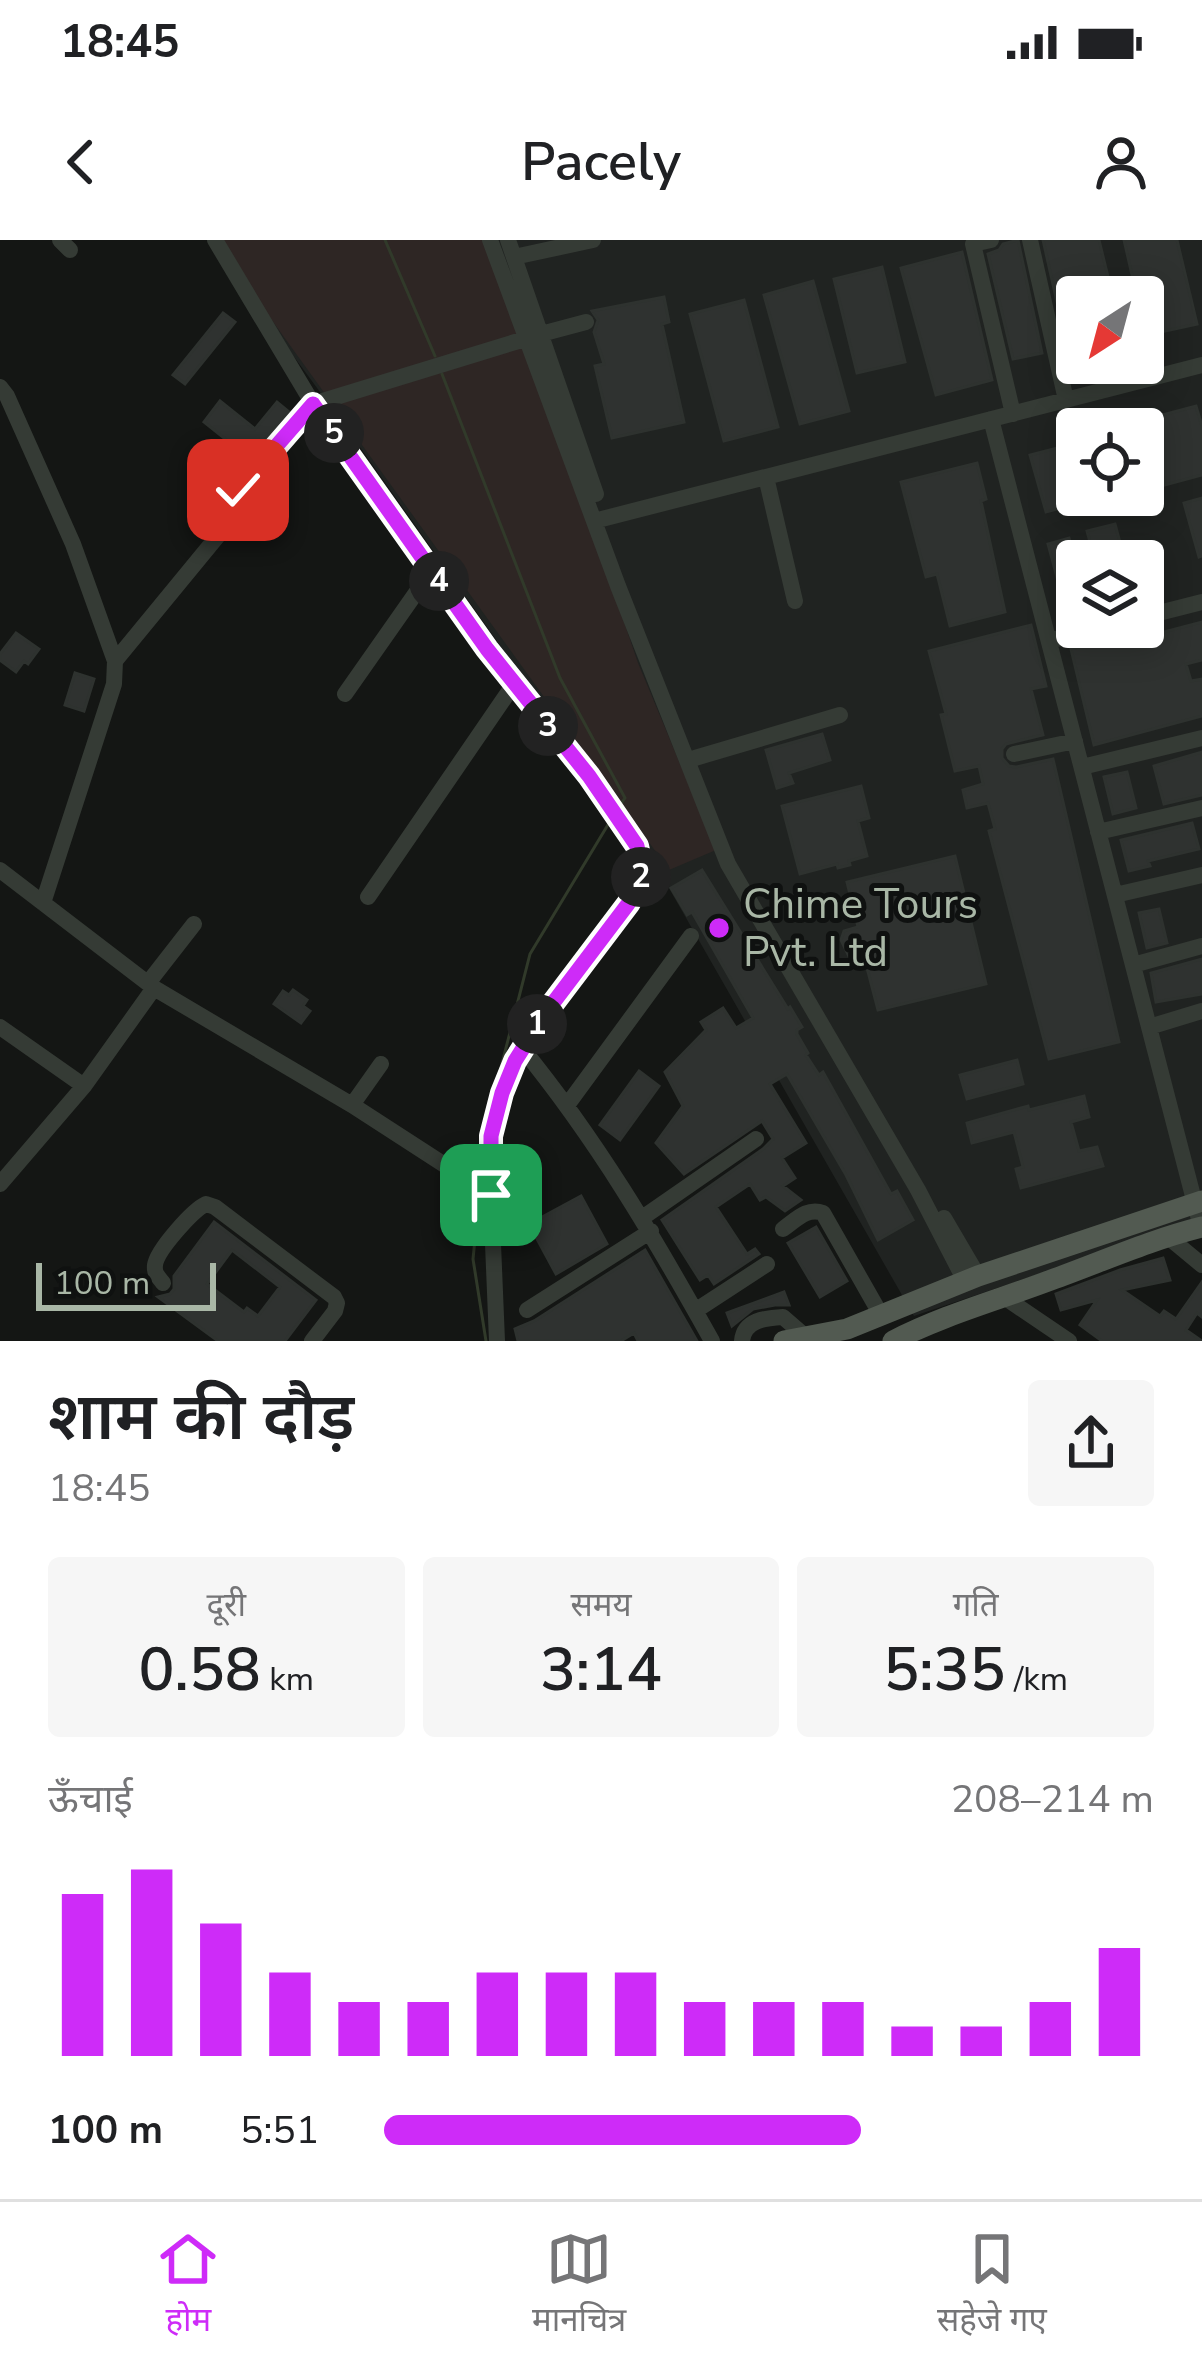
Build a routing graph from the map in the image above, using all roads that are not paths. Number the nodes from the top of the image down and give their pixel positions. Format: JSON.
{"nodes":[{"id":1,"x":215,"y":240,"type":"edge"},
{"id":2,"x":490,"y":240,"type":"edge"},
{"id":3,"x":593,"y":240,"type":"edge"},
{"id":4,"x":991,"y":240,"type":"edge"},
{"id":5,"x":1030,"y":240,"type":"edge"},
{"id":6,"x":511,"y":248,"type":"edge"},
{"id":7,"x":586,"y":322,"type":"dead end"},
{"id":8,"x":533,"y":336,"type":"junction"},
{"id":9,"x":1202,"y":365,"type":"edge"},
{"id":10,"x":0,"y":387,"type":"edge"},
{"id":11,"x":1066,"y":400,"type":"junction"},
{"id":12,"x":313,"y":404,"type":"junction"},
{"id":13,"x":1013,"y":414,"type":"junction"},
{"id":14,"x":992,"y":419,"type":"junction"},
{"id":15,"x":766,"y":477,"type":"junction"},
{"id":16,"x":599,"y":520,"type":"junction"},
{"id":17,"x":432,"y":570,"type":"junction"},
{"id":18,"x":795,"y":601,"type":"dead end"},
{"id":19,"x":1202,"y":602,"type":"edge"},
{"id":20,"x":1164,"y":612,"type":"edge"},
{"id":21,"x":1056,"y":639,"type":"edge"},
{"id":22,"x":1049,"y":641,"type":"junction"},
{"id":23,"x":115,"y":661,"type":"junction"},
{"id":24,"x":514,"y":684,"type":"junction"},
{"id":25,"x":346,"y":694,"type":"dead end"},
{"id":26,"x":841,"y":715,"type":"dead end"},
{"id":27,"x":1202,"y":737,"type":"edge"},
{"id":28,"x":1075,"y":741,"type":"junction"},
{"id":29,"x":1015,"y":754,"type":"dead end"},
{"id":30,"x":695,"y":758,"type":"junction"},
{"id":31,"x":1082,"y":767,"type":"junction"},
{"id":32,"x":1202,"y":808,"type":"edge"},
{"id":33,"x":1098,"y":832,"type":"junction"},
{"id":34,"x":0,"y":871,"type":"edge"},
{"id":35,"x":1202,"y":875,"type":"edge"},
{"id":36,"x":1115,"y":895,"type":"junction"},
{"id":37,"x":368,"y":898,"type":"dead end"},
{"id":38,"x":43,"y":903,"type":"junction"},
{"id":39,"x":194,"y":924,"type":"dead end"},
{"id":40,"x":691,"y":937,"type":"dead end"},
{"id":41,"x":1202,"y":946,"type":"edge"},
{"id":42,"x":1133,"y":965,"type":"junction"},
{"id":43,"x":151,"y":986,"type":"junction"},
{"id":44,"x":1202,"y":1011,"type":"edge"},
{"id":45,"x":1149,"y":1027,"type":"junction"},
{"id":46,"x":0,"y":1028,"type":"edge"},
{"id":47,"x":521,"y":1048,"type":"junction"},
{"id":48,"x":381,"y":1064,"type":"dead end"},
{"id":49,"x":84,"y":1086,"type":"junction"},
{"id":50,"x":568,"y":1104,"type":"junction"},
{"id":51,"x":352,"y":1105,"type":"junction"},
{"id":52,"x":756,"y":1139,"type":"dead end"},
{"id":53,"x":0,"y":1184,"type":"edge"},
{"id":54,"x":491,"y":1195,"type":"junction"},
{"id":55,"x":1198,"y":1202,"type":"edge"},
{"id":56,"x":647,"y":1225,"type":"junction"},
{"id":57,"x":1202,"y":1227,"type":"edge"},
{"id":58,"x":783,"y":1228,"type":"dead end"},
{"id":59,"x":1167,"y":1236,"type":"junction"},
{"id":60,"x":766,"y":1264,"type":"dead end"},
{"id":61,"x":1202,"y":1265,"type":"edge"},
{"id":62,"x":972,"y":1279,"type":"junction"},
{"id":63,"x":163,"y":1282,"type":"dead end"},
{"id":64,"x":1004,"y":1297,"type":"junction"},
{"id":65,"x":527,"y":1310,"type":"dead end"},
{"id":66,"x":695,"y":1311,"type":"junction"},
{"id":67,"x":881,"y":1316,"type":"junction"},
{"id":68,"x":909,"y":1338,"type":"edge"},
{"id":69,"x":797,"y":1339,"type":"edge"},
{"id":70,"x":312,"y":1341,"type":"edge"},
{"id":71,"x":497,"y":1341,"type":"edge"},
{"id":72,"x":712,"y":1341,"type":"edge"},
{"id":73,"x":742,"y":1341,"type":"edge"},
{"id":74,"x":1069,"y":1341,"type":"edge"}],
"edges":[{"from":1,"to":12,"type":"street"},
{"from":2,"to":8,"type":"street"},
{"from":3,"to":6,"type":"street"},
{"from":4,"to":13,"type":"street"},
{"from":5,"to":11,"type":"street"},
{"from":6,"to":8,"type":"street"},
{"from":7,"to":8,"type":"street"},
{"from":8,"to":12,"type":"street"},
{"from":8,"to":16,"type":"street"},
{"from":9,"to":11,"type":"street"},
{"from":10,"to":23,"type":"street"},
{"from":11,"to":13,"type":"street"},
{"from":12,"to":17,"type":"street"},
{"from":12,"to":23,"type":"street"},
{"from":13,"to":14,"type":"street"},
{"from":14,"to":15,"type":"street"},
{"from":14,"to":22,"type":"street"},
{"from":15,"to":16,"type":"street"},
{"from":15,"to":18,"type":"street"},
{"from":16,"to":30,"type":"street"},
{"from":16,"to":62,"type":"street"},
{"from":17,"to":24,"type":"street"},
{"from":17,"to":25,"type":"street"},
{"from":19,"to":20,"type":"street"},
{"from":21,"to":22,"type":"street"},
{"from":22,"to":28,"type":"street"},
{"from":23,"to":38,"type":"street"},
{"from":24,"to":37,"type":"street"},
{"from":24,"to":47,"type":"street"},
{"from":26,"to":30,"type":"street"},
{"from":27,"to":31,"type":"street"},
{"from":28,"to":29,"type":"street"},
{"from":28,"to":31,"type":"street"},
{"from":30,"to":62,"type":"street"},
{"from":31,"to":33,"type":"street"},
{"from":32,"to":33,"type":"street"},
{"from":33,"to":36,"type":"street"},
{"from":34,"to":38,"type":"street"},
{"from":35,"to":36,"type":"street"},
{"from":36,"to":42,"type":"street"},
{"from":38,"to":43,"type":"street"},
{"from":39,"to":43,"type":"street"},
{"from":40,"to":50,"type":"street"},
{"from":41,"to":42,"type":"street"},
{"from":42,"to":45,"type":"street"},
{"from":43,"to":49,"type":"street"},
{"from":43,"to":51,"type":"street"},
{"from":44,"to":45,"type":"street"},
{"from":45,"to":55,"type":"street"},
{"from":46,"to":49,"type":"street"},
{"from":47,"to":50,"type":"street"},
{"from":47,"to":54,"type":"street"},
{"from":48,"to":51,"type":"street"},
{"from":49,"to":53,"type":"street"},
{"from":50,"to":56,"type":"street"},
{"from":51,"to":54,"type":"street"},
{"from":52,"to":56,"type":"street"},
{"from":54,"to":71,"type":"street"},
{"from":55,"to":57,"type":"street"},
{"from":55,"to":62,"type":"main road"},
{"from":56,"to":65,"type":"street"},
{"from":56,"to":66,"type":"street"},
{"from":57,"to":59,"type":"main road"},
{"from":58,"to":67,"type":"street"},
{"from":59,"to":61,"type":"street"},
{"from":59,"to":64,"type":"main road"},
{"from":60,"to":66,"type":"street"},
{"from":62,"to":67,"type":"main road"},
{"from":63,"to":70,"type":"street"},
{"from":64,"to":68,"type":"main road"},
{"from":64,"to":74,"type":"street"},
{"from":66,"to":72,"type":"street"},
{"from":67,"to":69,"type":"main road"},
{"from":69,"to":73,"type":"street"}]}
